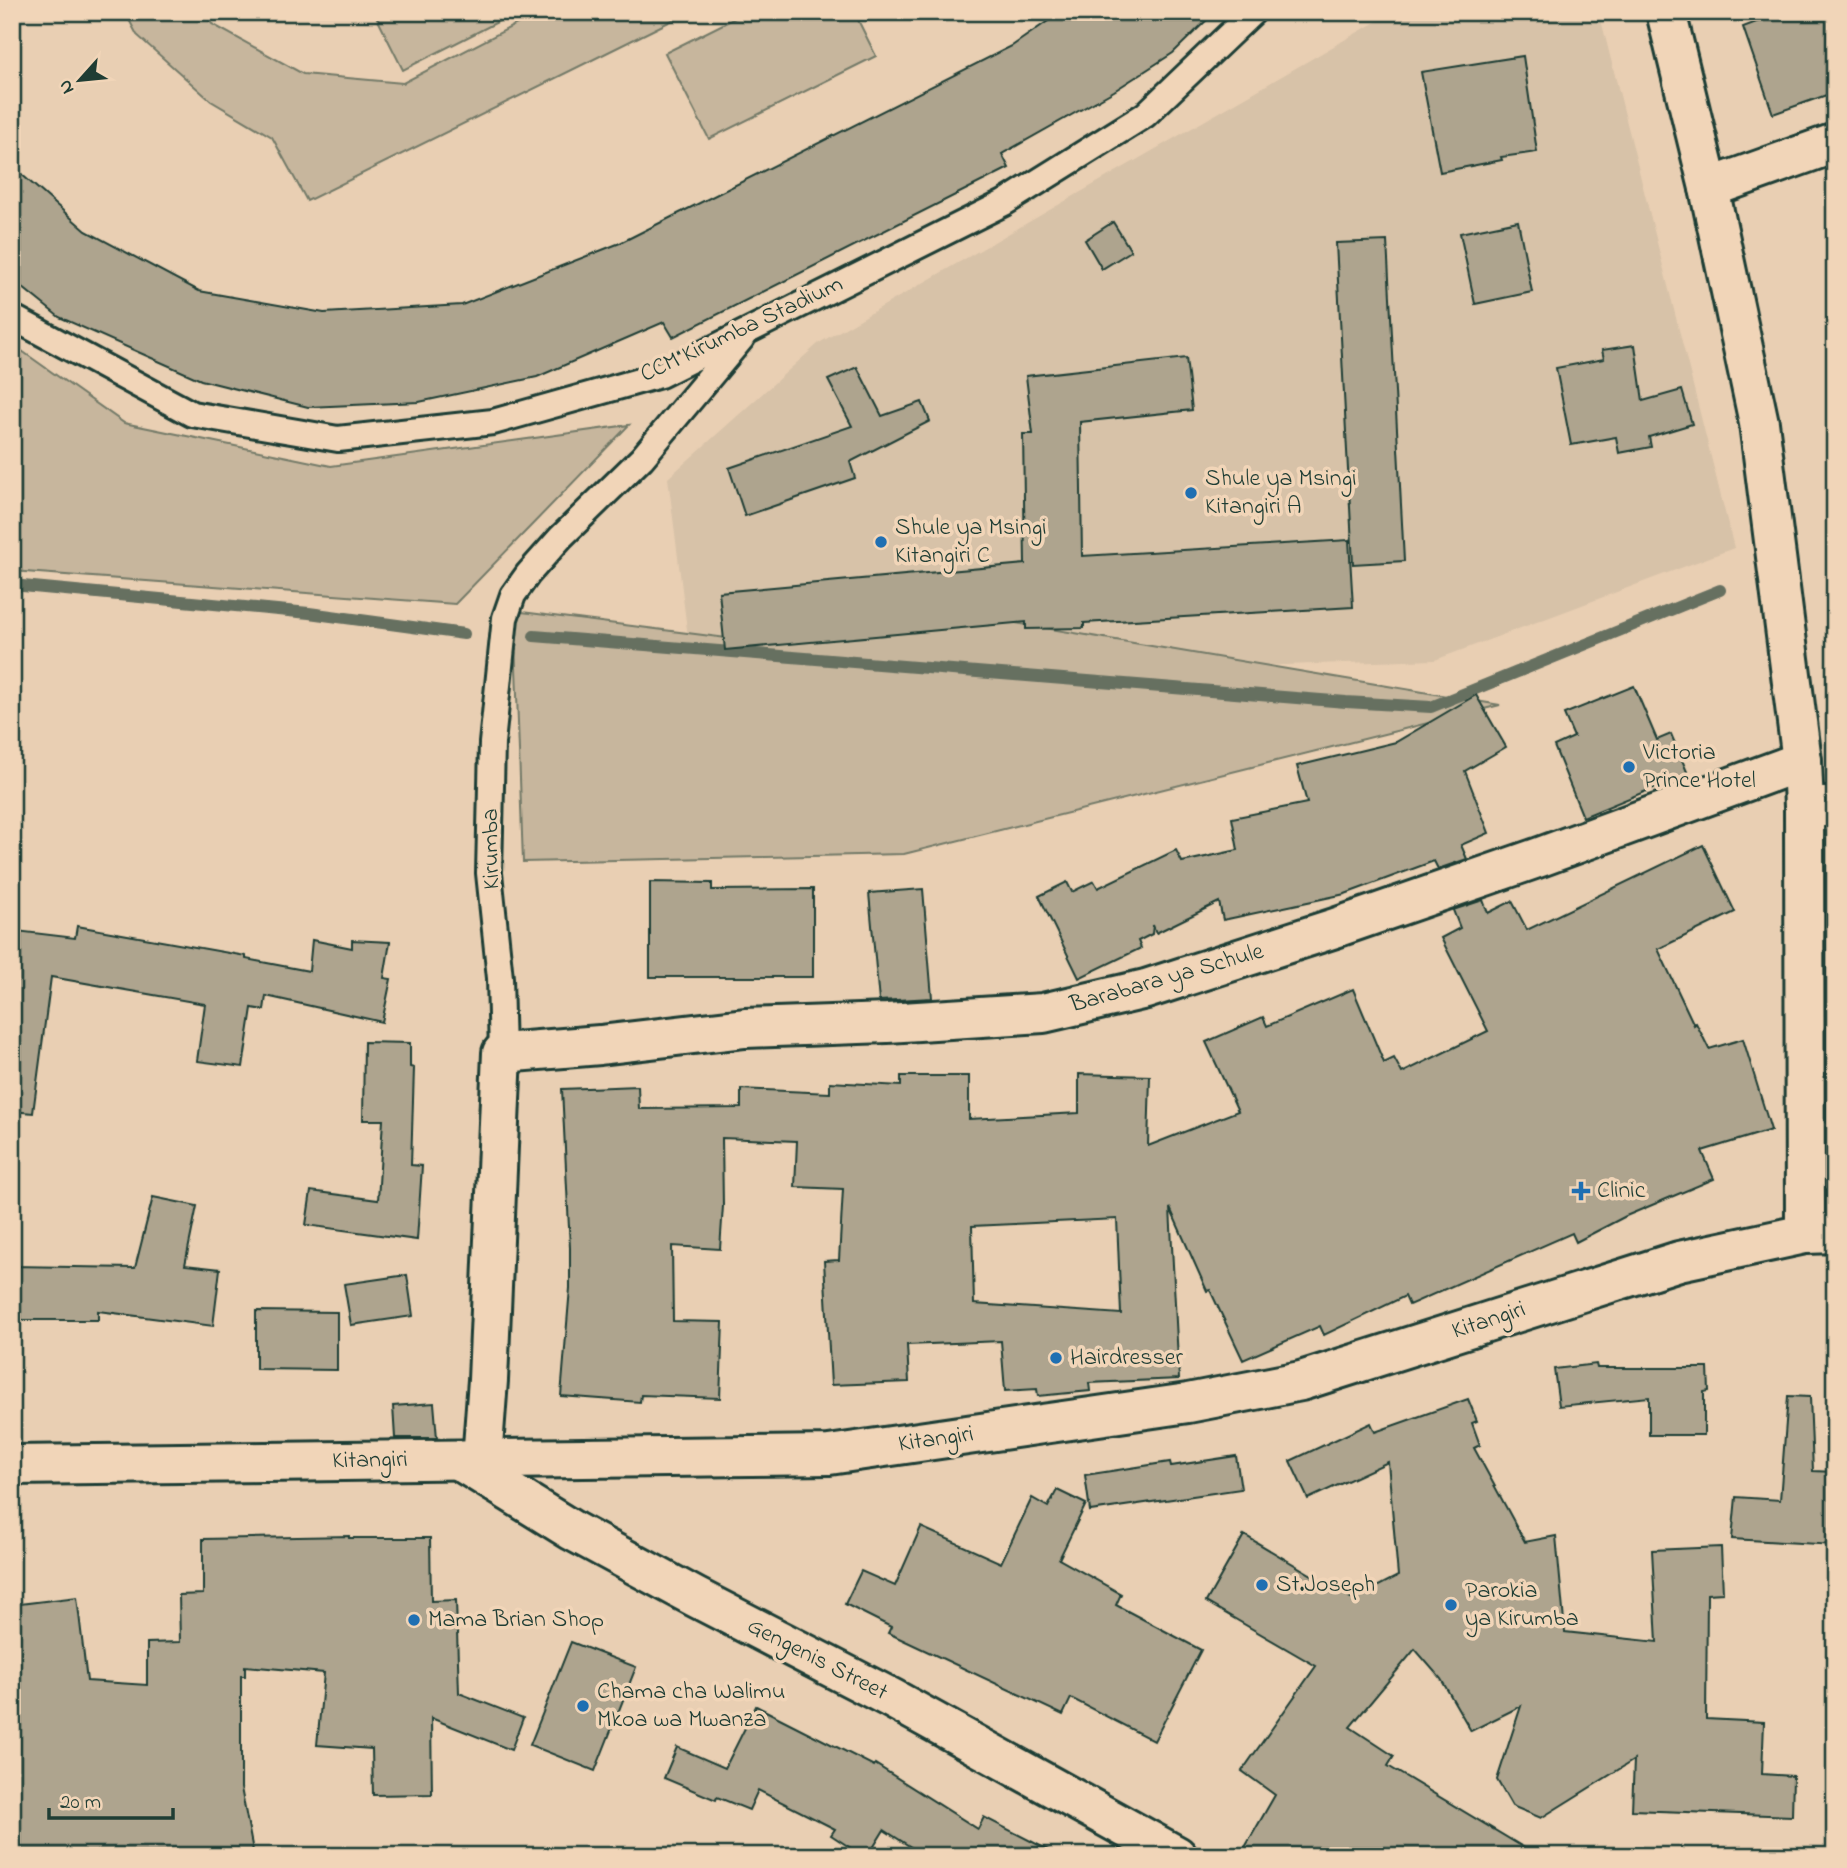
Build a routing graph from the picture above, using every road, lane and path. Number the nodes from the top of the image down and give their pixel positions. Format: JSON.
{"nodes":[{"id":1,"x":1253,"y":12,"type":"edge"},
{"id":2,"x":1666,"y":12,"type":"edge"},
{"id":3,"x":1835,"y":143,"type":"edge"},
{"id":4,"x":1709,"y":188,"type":"junction"},
{"id":5,"x":12,"y":317,"type":"edge"},
{"id":6,"x":749,"y":329,"type":"junction"},
{"id":7,"x":1802,"y":761,"type":"junction"},
{"id":8,"x":1819,"y":807,"type":"edge"},
{"id":9,"x":502,"y":1053,"type":"junction"},
{"id":10,"x":1820,"y":1233,"type":"edge"},
{"id":11,"x":471,"y":1460,"type":"junction"},
{"id":12,"x":12,"y":1465,"type":"edge"},
{"id":13,"x":1177,"y":1856,"type":"edge"}],
"edges":[{"from":1,"to":6,"type":"lane","name":"CCM Kirumba Stadium"},
{"from":2,"to":4,"type":"main road"},
{"from":3,"to":4,"type":"main road"},
{"from":4,"to":7,"type":"main road"},
{"from":5,"to":6,"type":"lane","name":"CCM Kirumba Stadium"},
{"from":6,"to":9,"type":"lane","name":"Kirumba"},
{"from":7,"to":8,"type":"main road"},
{"from":7,"to":9,"type":"main road","name":"Barabara ya Schule"},
{"from":8,"to":10,"type":"main road"},
{"from":9,"to":11,"type":"main road","name":"Kirumba"},
{"from":10,"to":11,"type":"main road","name":"Kitangiri"},
{"from":11,"to":12,"type":"main road","name":"Kitangiri"},
{"from":11,"to":13,"type":"main road","name":"Gengenis Street"}]}
